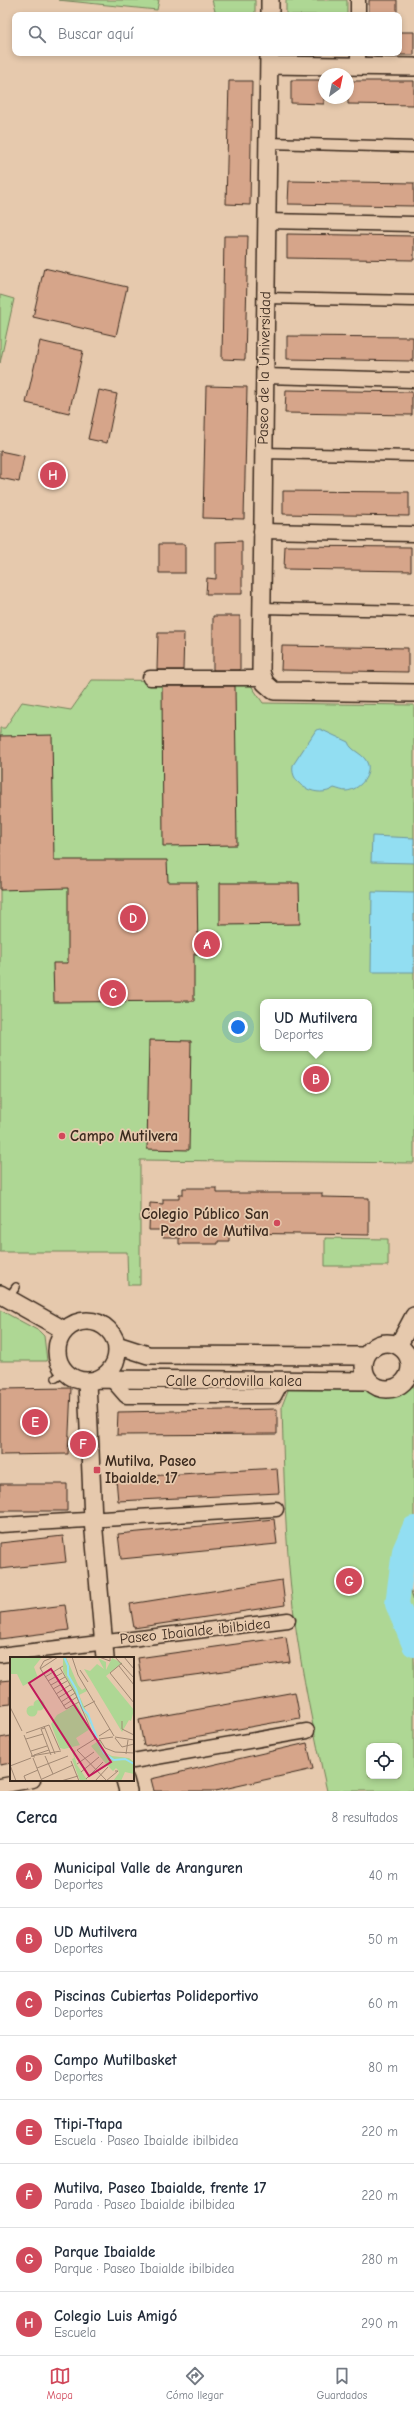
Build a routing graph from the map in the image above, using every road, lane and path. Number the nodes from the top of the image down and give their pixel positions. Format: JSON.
{"nodes":[{"id":1,"x":270,"y":0,"type":"edge"},
{"id":2,"x":358,"y":0,"type":"edge"},
{"id":3,"x":270,"y":12,"type":"edge"},
{"id":4,"x":358,"y":12,"type":"edge"},
{"id":5,"x":269,"y":59,"type":"edge"},
{"id":6,"x":358,"y":60,"type":"edge"},
{"id":7,"x":414,"y":67,"type":"edge"},
{"id":8,"x":268,"y":143,"type":"junction"},
{"id":9,"x":414,"y":147,"type":"edge"},
{"id":10,"x":266,"y":221,"type":"junction"},
{"id":11,"x":414,"y":224,"type":"edge"},
{"id":12,"x":265,"y":298,"type":"junction"},
{"id":13,"x":414,"y":301,"type":"edge"},
{"id":14,"x":264,"y":376,"type":"junction"},
{"id":15,"x":414,"y":380,"type":"edge"},
{"id":16,"x":262,"y":453,"type":"junction"},
{"id":17,"x":414,"y":456,"type":"edge"},
{"id":18,"x":261,"y":531,"type":"junction"},
{"id":19,"x":414,"y":534,"type":"edge"},
{"id":20,"x":260,"y":608,"type":"junction"},
{"id":21,"x":414,"y":611,"type":"edge"},
{"id":22,"x":150,"y":678,"type":"dead end"},
{"id":23,"x":264,"y":680,"type":"junction"},
{"id":24,"x":414,"y":693,"type":"edge"},
{"id":25,"x":8,"y":1293,"type":"edge"},
{"id":26,"x":414,"y":1316,"type":"edge"},
{"id":27,"x":64,"y":1330,"type":"junction"},
{"id":28,"x":117,"y":1345,"type":"junction"},
{"id":29,"x":406,"y":1354,"type":"edge"},
{"id":30,"x":366,"y":1356,"type":"junction"},
{"id":31,"x":99,"y":1380,"type":"junction"},
{"id":32,"x":369,"y":1381,"type":"junction"},
{"id":33,"x":409,"y":1381,"type":"edge"},
{"id":34,"x":276,"y":1509,"type":"dead end"},
{"id":35,"x":92,"y":1520,"type":"junction"},
{"id":36,"x":0,"y":1525,"type":"edge"},
{"id":37,"x":288,"y":1620,"type":"dead end"},
{"id":38,"x":102,"y":1641,"type":"junction"},
{"id":39,"x":0,"y":1655,"type":"edge"},
{"id":40,"x":105,"y":1657,"type":"edge"},
{"id":41,"x":307,"y":1731,"type":"dead end"},
{"id":42,"x":134,"y":1762,"type":"edge"},
{"id":43,"x":28,"y":1781,"type":"edge"},
{"id":44,"x":125,"y":1781,"type":"edge"},
{"id":45,"x":0,"y":1786,"type":"edge"},
{"id":46,"x":128,"y":1791,"type":"edge"}],
"edges":[{"from":1,"to":3,"type":"street"},
{"from":2,"to":4,"type":"street"},
{"from":5,"to":6,"type":"street"},
{"from":5,"to":8,"type":"street","name":"Paseo de la Universidad"},
{"from":6,"to":7,"type":"street"},
{"from":8,"to":9,"type":"street"},
{"from":8,"to":10,"type":"street","name":"Paseo de la Universidad"},
{"from":10,"to":11,"type":"street"},
{"from":10,"to":12,"type":"street","name":"Paseo de la Universidad"},
{"from":12,"to":13,"type":"street"},
{"from":12,"to":14,"type":"street","name":"Paseo de la Universidad"},
{"from":14,"to":15,"type":"street"},
{"from":14,"to":16,"type":"street","name":"Paseo de la Universidad"},
{"from":16,"to":17,"type":"street"},
{"from":16,"to":18,"type":"street","name":"Paseo de la Universidad"},
{"from":18,"to":19,"type":"street"},
{"from":18,"to":20,"type":"street","name":"Paseo de la Universidad"},
{"from":20,"to":21,"type":"street"},
{"from":20,"to":23,"type":"street","name":"Paseo de la Universidad"},
{"from":22,"to":23,"type":"street"},
{"from":23,"to":24,"type":"street"},
{"from":25,"to":27,"type":"street"},
{"from":26,"to":29,"type":"street"},
{"from":27,"to":28,"type":"street"},
{"from":27,"to":31,"type":"street"},
{"from":28,"to":30,"type":"street","name":"Calle Cordovilla kalea"},
{"from":28,"to":31,"type":"street"},
{"from":29,"to":30,"type":"street"},
{"from":29,"to":33,"type":"street"},
{"from":30,"to":32,"type":"street"},
{"from":31,"to":32,"type":"street","name":"Calle Cordovilla kalea"},
{"from":31,"to":35,"type":"street","name":"Paseo Ibaialde ibilbidea"},
{"from":32,"to":33,"type":"street"},
{"from":34,"to":35,"type":"street"},
{"from":35,"to":36,"type":"street"},
{"from":35,"to":38,"type":"street","name":"Paseo Ibaialde ibilbidea"},
{"from":37,"to":38,"type":"street","name":"Paseo Ibaialde ibilbidea"},
{"from":38,"to":39,"type":"street","name":"Paseo Ibaialde ibilbidea"},
{"from":38,"to":40,"type":"street","name":"Paseo Ibaialde ibilbidea"},
{"from":41,"to":42,"type":"street"},
{"from":43,"to":45,"type":"street"},
{"from":44,"to":46,"type":"street"}]}
